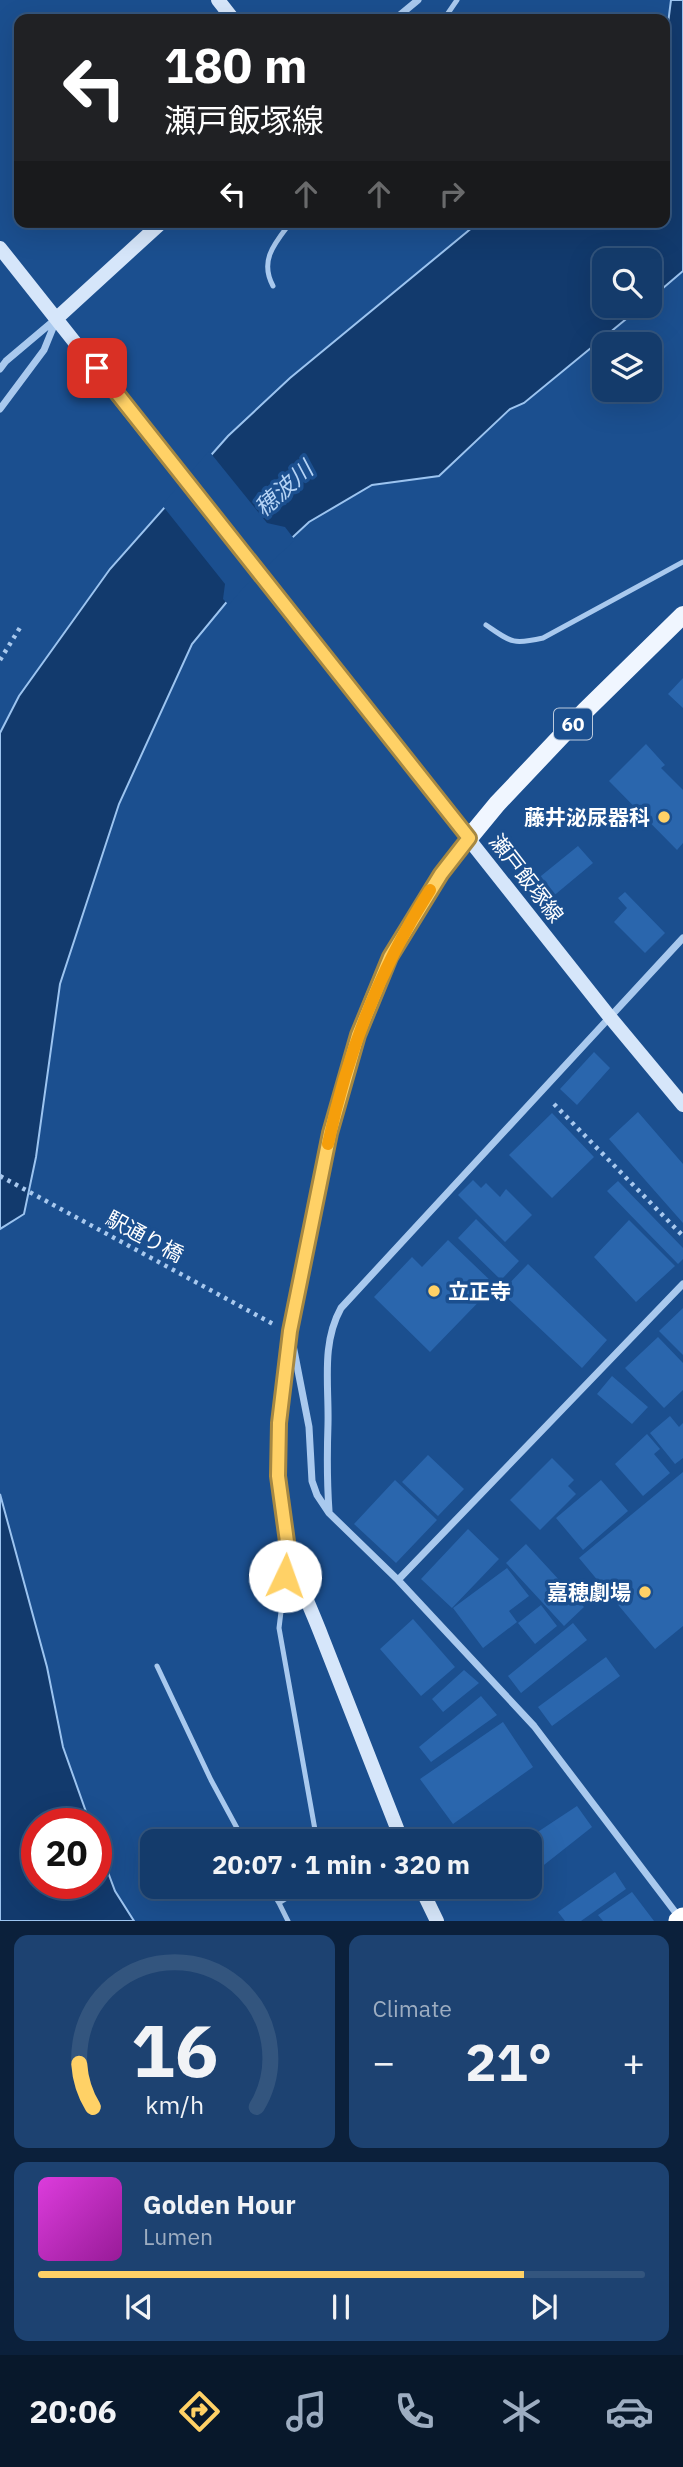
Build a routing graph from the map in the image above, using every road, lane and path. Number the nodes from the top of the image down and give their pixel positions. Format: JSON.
{"nodes":[{"id":1,"x":218,"y":0,"type":"edge"},
{"id":2,"x":418,"y":0,"type":"edge"},
{"id":3,"x":229,"y":14,"type":"edge"},
{"id":4,"x":401,"y":14,"type":"edge"},
{"id":5,"x":155,"y":228,"type":"edge"},
{"id":6,"x":286,"y":228,"type":"edge"},
{"id":7,"x":0,"y":248,"type":"edge"},
{"id":8,"x":273,"y":286,"type":"dead end"},
{"id":9,"x":57,"y":318,"type":"junction"},
{"id":10,"x":0,"y":369,"type":"edge"},
{"id":11,"x":0,"y":409,"type":"edge"},
{"id":12,"x":683,"y":562,"type":"edge"},
{"id":13,"x":683,"y":615,"type":"edge"},
{"id":14,"x":486,"y":625,"type":"dead end"},
{"id":15,"x":21,"y":626,"type":"dead end"},
{"id":16,"x":0,"y":660,"type":"edge"},
{"id":17,"x":469,"y":838,"type":"junction"},
{"id":18,"x":683,"y":938,"type":"edge"},
{"id":19,"x":610,"y":1016,"type":"junction"},
{"id":20,"x":541,"y":1091,"type":"junction"},
{"id":21,"x":683,"y":1105,"type":"edge"},
{"id":22,"x":0,"y":1176,"type":"edge"},
{"id":23,"x":683,"y":1236,"type":"edge"},
{"id":24,"x":683,"y":1284,"type":"edge"},
{"id":25,"x":274,"y":1324,"type":"dead end"},
{"id":26,"x":290,"y":1331,"type":"junction"},
{"id":27,"x":329,"y":1513,"type":"junction"},
{"id":28,"x":288,"y":1549,"type":"junction"},
{"id":29,"x":398,"y":1580,"type":"junction"},
{"id":30,"x":157,"y":1666,"type":"dead end"},
{"id":31,"x":238,"y":1829,"type":"edge"},
{"id":32,"x":315,"y":1829,"type":"edge"},
{"id":33,"x":397,"y":1829,"type":"edge"},
{"id":34,"x":277,"y":1899,"type":"edge"},
{"id":35,"x":285,"y":1899,"type":"edge"},
{"id":36,"x":427,"y":1899,"type":"edge"},
{"id":37,"x":279,"y":1903,"type":"junction"},
{"id":38,"x":681,"y":1920,"type":"edge"},
{"id":39,"x":288,"y":1921,"type":"edge"},
{"id":40,"x":437,"y":1921,"type":"edge"}],
"edges":[{"from":1,"to":3,"type":"street"},
{"from":2,"to":4,"type":"street"},
{"from":5,"to":9,"type":"street"},
{"from":6,"to":8,"type":"lane"},
{"from":7,"to":9,"type":"street","name":"瀬戸飯塚線"},
{"from":9,"to":10,"type":"street"},
{"from":9,"to":11,"type":"street"},
{"from":9,"to":17,"type":"street","name":"瀬戸飯塚線"},
{"from":12,"to":14,"type":"lane"},
{"from":13,"to":17,"type":"main road","number":"60"},
{"from":15,"to":16,"type":"path"},
{"from":17,"to":19,"type":"street","name":"瀬戸飯塚線"},
{"from":17,"to":26,"type":"street"},
{"from":18,"to":19,"type":"street"},
{"from":19,"to":20,"type":"street"},
{"from":19,"to":21,"type":"street","name":"瀬戸飯塚線"},
{"from":20,"to":23,"type":"path"},
{"from":20,"to":27,"type":"street"},
{"from":22,"to":25,"type":"path","name":"駅通り橋"},
{"from":24,"to":29,"type":"street"},
{"from":26,"to":27,"type":"street"},
{"from":26,"to":28,"type":"street"},
{"from":27,"to":29,"type":"street"},
{"from":28,"to":32,"type":"lane"},
{"from":28,"to":33,"type":"street"},
{"from":29,"to":38,"type":"street"},
{"from":30,"to":31,"type":"lane"},
{"from":34,"to":37,"type":"lane"},
{"from":35,"to":37,"type":"lane"},
{"from":36,"to":40,"type":"street"},
{"from":37,"to":39,"type":"lane"}]}
